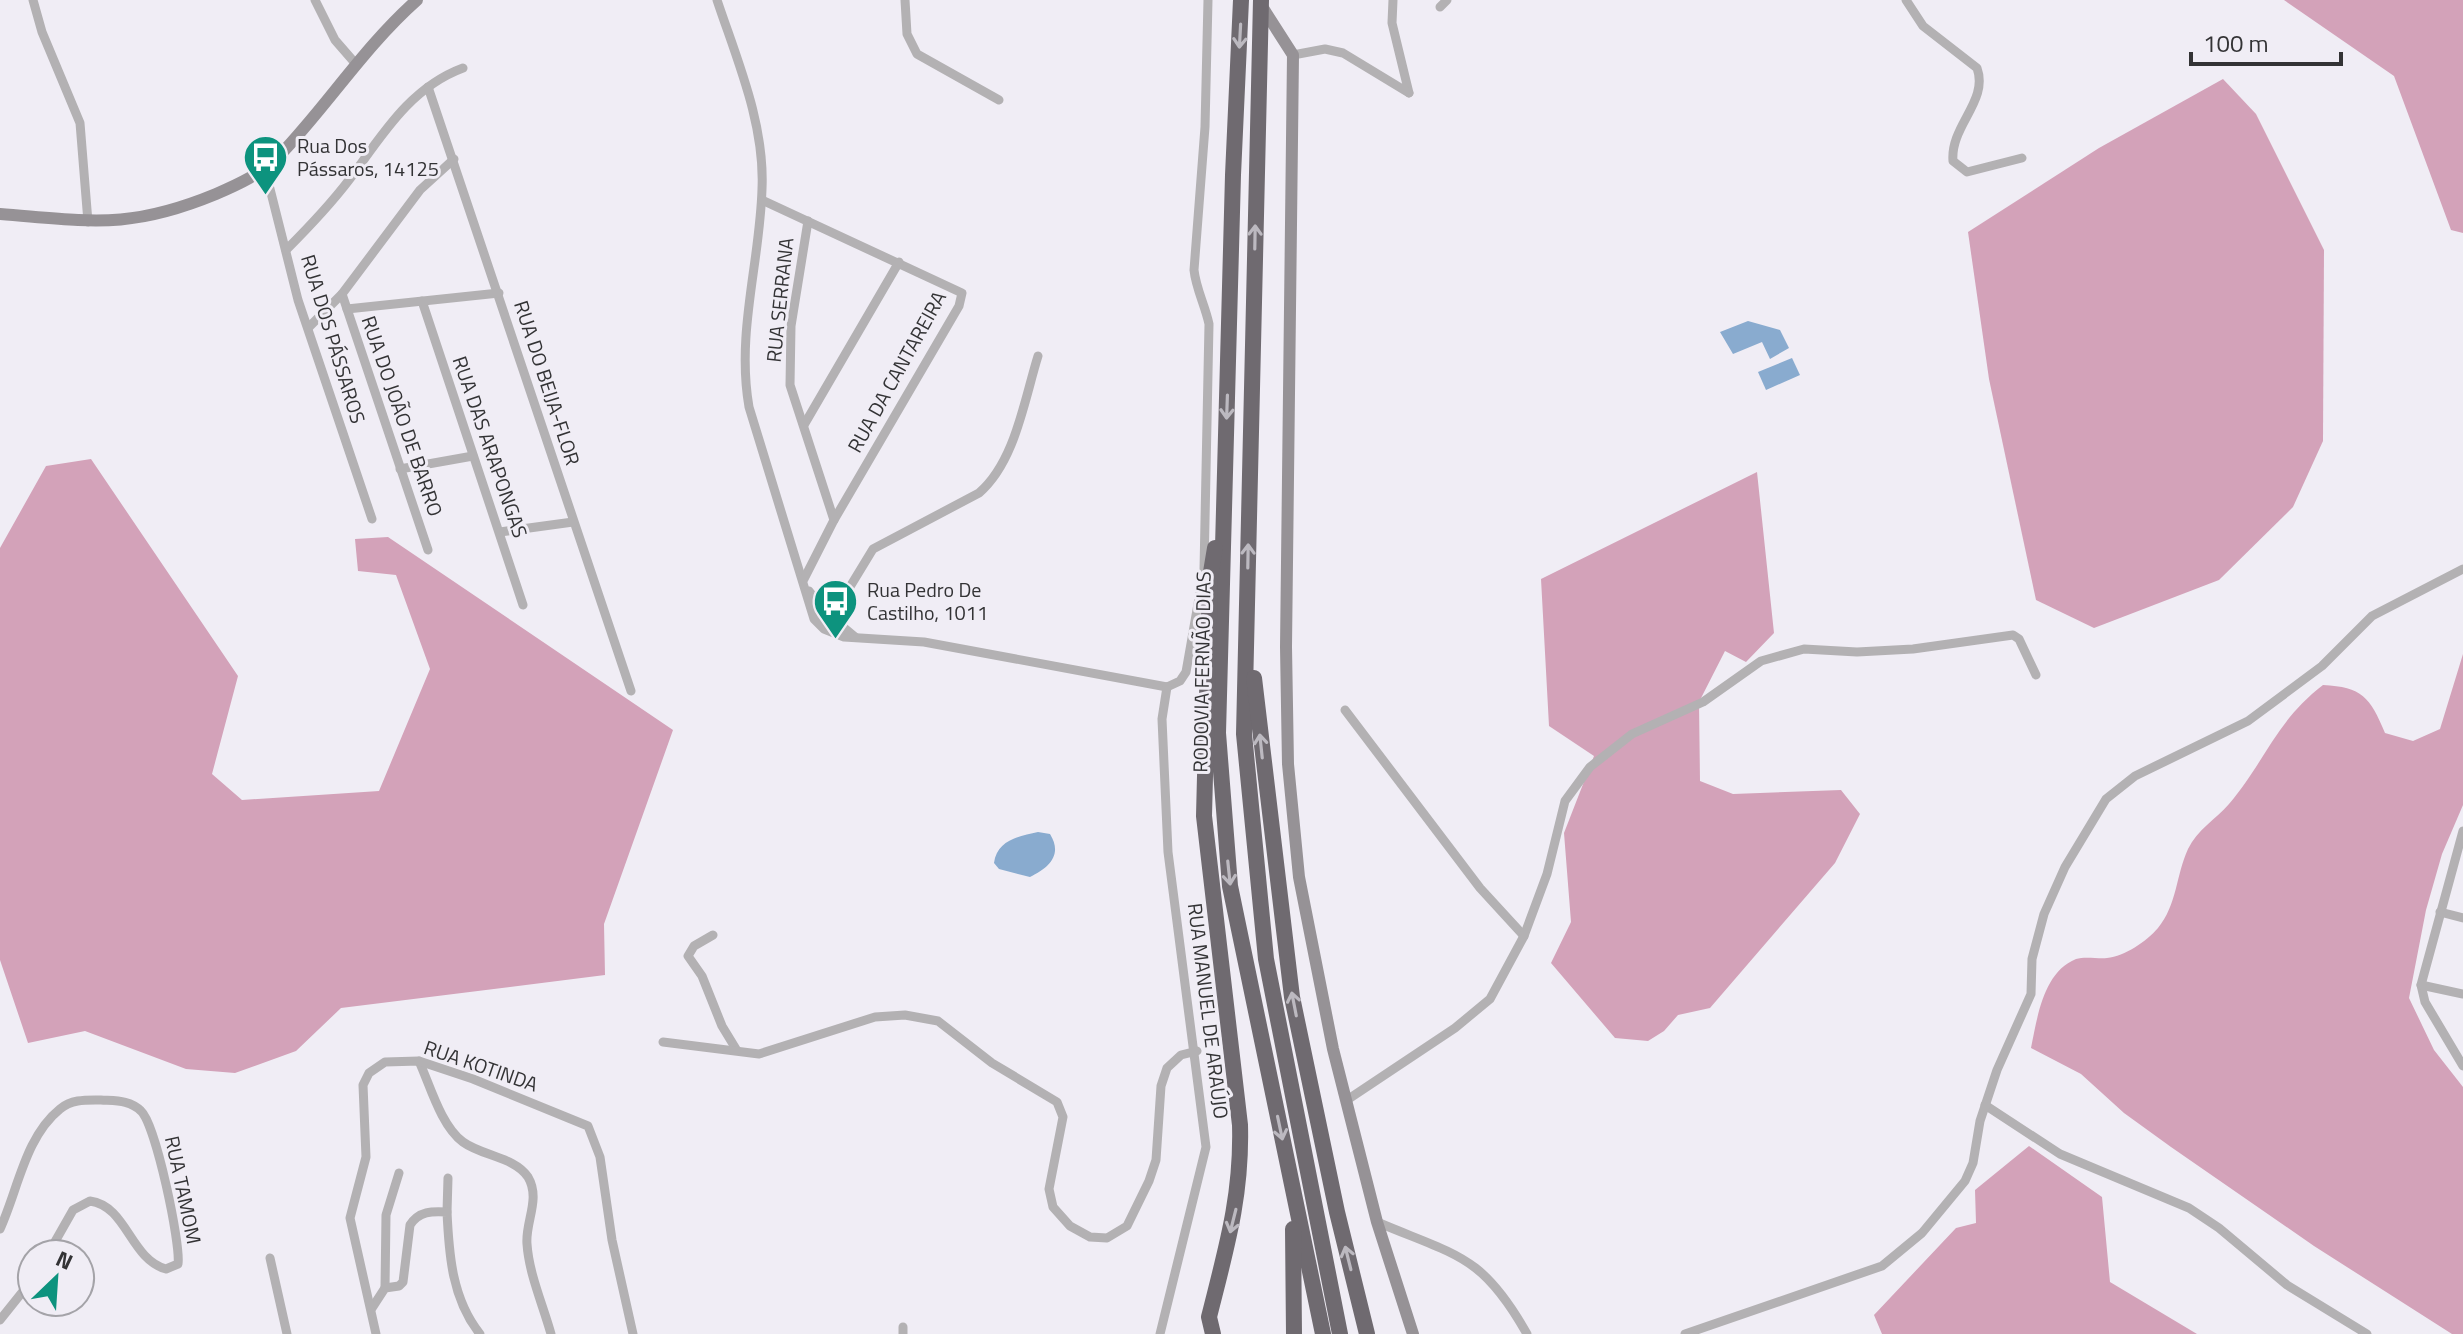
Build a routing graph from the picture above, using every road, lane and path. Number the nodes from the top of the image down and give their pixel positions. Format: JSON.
{"nodes":[{"id":1,"x":33,"y":0,"type":"edge"},
{"id":2,"x":315,"y":0,"type":"edge"},
{"id":3,"x":417,"y":0,"type":"edge"},
{"id":4,"x":717,"y":0,"type":"edge"},
{"id":5,"x":905,"y":0,"type":"edge"},
{"id":6,"x":1208,"y":0,"type":"edge"},
{"id":7,"x":1241,"y":0,"type":"edge"},
{"id":8,"x":1393,"y":0,"type":"edge"},
{"id":9,"x":1906,"y":0,"type":"edge"},
{"id":10,"x":1261,"y":2,"type":"edge"},
{"id":11,"x":1293,"y":55,"type":"junction"},
{"id":12,"x":355,"y":63,"type":"junction"},
{"id":13,"x":463,"y":68,"type":"dead end"},
{"id":14,"x":428,"y":87,"type":"junction"},
{"id":15,"x":999,"y":100,"type":"dead end"},
{"id":16,"x":2022,"y":158,"type":"dead end"},
{"id":17,"x":454,"y":159,"type":"junction"},
{"id":18,"x":265,"y":169,"type":"junction"},
{"id":19,"x":762,"y":200,"type":"junction"},
{"id":20,"x":0,"y":214,"type":"edge"},
{"id":21,"x":808,"y":221,"type":"junction"},
{"id":22,"x":88,"y":222,"type":"junction"},
{"id":23,"x":286,"y":250,"type":"junction"},
{"id":24,"x":899,"y":262,"type":"junction"},
{"id":25,"x":499,"y":293,"type":"junction"},
{"id":26,"x":342,"y":294,"type":"junction"},
{"id":27,"x":422,"y":301,"type":"junction"},
{"id":28,"x":347,"y":309,"type":"junction"},
{"id":29,"x":309,"y":327,"type":"junction"},
{"id":30,"x":1038,"y":356,"type":"dead end"},
{"id":31,"x":804,"y":425,"type":"junction"},
{"id":32,"x":473,"y":456,"type":"junction"},
{"id":33,"x":400,"y":469,"type":"junction"},
{"id":34,"x":1225,"y":487,"type":"junction"},
{"id":35,"x":372,"y":519,"type":"dead end"},
{"id":36,"x":834,"y":520,"type":"junction"},
{"id":37,"x":573,"y":522,"type":"junction"},
{"id":38,"x":500,"y":532,"type":"junction"},
{"id":39,"x":428,"y":550,"type":"dead end"},
{"id":40,"x":2463,"y":569,"type":"edge"},
{"id":41,"x":806,"y":583,"type":"junction"},
{"id":42,"x":1247,"y":603,"type":"junction"},
{"id":43,"x":523,"y":605,"type":"dead end"},
{"id":44,"x":831,"y":618,"type":"junction"},
{"id":45,"x":855,"y":638,"type":"junction"},
{"id":46,"x":2036,"y":675,"type":"dead end"},
{"id":47,"x":1167,"y":687,"type":"junction"},
{"id":48,"x":631,"y":691,"type":"dead end"},
{"id":49,"x":1345,"y":710,"type":"dead end"},
{"id":50,"x":1206,"y":726,"type":"junction"},
{"id":51,"x":1224,"y":828,"type":"junction"},
{"id":52,"x":2462,"y":837,"type":"edge"},
{"id":53,"x":2440,"y":912,"type":"junction"},
{"id":54,"x":2463,"y":918,"type":"edge"},
{"id":55,"x":713,"y":935,"type":"dead end"},
{"id":56,"x":1524,"y":936,"type":"junction"},
{"id":57,"x":2421,"y":985,"type":"junction"},
{"id":58,"x":2463,"y":994,"type":"edge"},
{"id":59,"x":663,"y":1042,"type":"dead end"},
{"id":60,"x":736,"y":1049,"type":"junction"},
{"id":61,"x":1197,"y":1051,"type":"junction"},
{"id":62,"x":419,"y":1061,"type":"junction"},
{"id":63,"x":2463,"y":1066,"type":"edge"},
{"id":64,"x":1347,"y":1100,"type":"junction"},
{"id":65,"x":1985,"y":1105,"type":"junction"},
{"id":66,"x":399,"y":1173,"type":"dead end"},
{"id":67,"x":448,"y":1178,"type":"dead end"},
{"id":68,"x":1292,"y":1187,"type":"junction"},
{"id":69,"x":447,"y":1212,"type":"junction"},
{"id":70,"x":1377,"y":1222,"type":"junction"},
{"id":71,"x":0,"y":1229,"type":"edge"},
{"id":72,"x":57,"y":1238,"type":"edge"},
{"id":73,"x":270,"y":1258,"type":"dead end"},
{"id":74,"x":385,"y":1288,"type":"junction"},
{"id":75,"x":16,"y":1300,"type":"edge"},
{"id":76,"x":372,"y":1308,"type":"junction"},
{"id":77,"x":0,"y":1320,"type":"edge"},
{"id":78,"x":287,"y":1334,"type":"edge"},
{"id":79,"x":376,"y":1334,"type":"edge"},
{"id":80,"x":480,"y":1334,"type":"edge"},
{"id":81,"x":551,"y":1334,"type":"edge"},
{"id":82,"x":633,"y":1334,"type":"edge"},
{"id":83,"x":1160,"y":1334,"type":"edge"},
{"id":84,"x":1213,"y":1334,"type":"edge"},
{"id":85,"x":1294,"y":1334,"type":"edge"},
{"id":86,"x":1323,"y":1334,"type":"edge"},
{"id":87,"x":1340,"y":1334,"type":"edge"},
{"id":88,"x":1367,"y":1334,"type":"edge"},
{"id":89,"x":1413,"y":1334,"type":"edge"},
{"id":90,"x":1527,"y":1334,"type":"edge"},
{"id":91,"x":1685,"y":1334,"type":"edge"},
{"id":92,"x":2367,"y":1334,"type":"edge"}],
"edges":[{"from":1,"to":22,"type":"street"},
{"from":2,"to":12,"type":"street"},
{"from":3,"to":12,"type":"street"},
{"from":4,"to":19,"type":"street"},
{"from":5,"to":15,"type":"street"},
{"from":6,"to":47,"type":"street"},
{"from":7,"to":34,"type":"highway","name":"RODOVIA FERNÃO DIAS","one_way":true},
{"from":8,"to":11,"type":"street"},
{"from":9,"to":16,"type":"street"},
{"from":10,"to":11,"type":"street"},
{"from":42,"to":10,"type":"highway","one_way":true},
{"from":11,"to":64,"type":"street"},
{"from":12,"to":18,"type":"street"},
{"from":13,"to":14,"type":"street"},
{"from":14,"to":17,"type":"street","name":"RUA DO BEIJA-FLOR"},
{"from":14,"to":23,"type":"street"},
{"from":17,"to":25,"type":"street","name":"RUA DO BEIJA-FLOR"},
{"from":17,"to":26,"type":"street"},
{"from":18,"to":22,"type":"street"},
{"from":18,"to":23,"type":"street","name":"RUA DOS PÁSSAROS"},
{"from":19,"to":21,"type":"street","name":"RUA DA CANTAREIRA"},
{"from":19,"to":41,"type":"street"},
{"from":20,"to":22,"type":"street"},
{"from":21,"to":24,"type":"street","name":"RUA DA CANTAREIRA"},
{"from":21,"to":31,"type":"street","name":"RUA SERRANA"},
{"from":23,"to":29,"type":"street","name":"RUA DOS PÁSSAROS"},
{"from":24,"to":31,"type":"street"},
{"from":24,"to":36,"type":"street","name":"RUA DA CANTAREIRA"},
{"from":25,"to":27,"type":"street"},
{"from":25,"to":37,"type":"street","name":"RUA DO BEIJA-FLOR"},
{"from":26,"to":28,"type":"street","name":"RUA DO JOÃO DE BARRO"},
{"from":26,"to":29,"type":"street"},
{"from":27,"to":28,"type":"street"},
{"from":27,"to":32,"type":"street","name":"RUA DAS ARAPONGAS"},
{"from":28,"to":33,"type":"street","name":"RUA DO JOÃO DE BARRO"},
{"from":29,"to":35,"type":"street","name":"RUA DOS PÁSSAROS"},
{"from":30,"to":44,"type":"street"},
{"from":31,"to":36,"type":"street","name":"RUA SERRANA"},
{"from":32,"to":33,"type":"street"},
{"from":32,"to":38,"type":"street","name":"RUA DAS ARAPONGAS"},
{"from":33,"to":39,"type":"street","name":"RUA DO JOÃO DE BARRO"},
{"from":34,"to":50,"type":"highway"},
{"from":34,"to":51,"type":"highway","name":"RODOVIA FERNÃO DIAS"},
{"from":36,"to":41,"type":"street","name":"RUA DA CANTAREIRA"},
{"from":37,"to":38,"type":"street"},
{"from":37,"to":48,"type":"street","name":"RUA DO BEIJA-FLOR"},
{"from":38,"to":43,"type":"street","name":"RUA DAS ARAPONGAS"},
{"from":40,"to":65,"type":"street"},
{"from":41,"to":44,"type":"street"},
{"from":41,"to":45,"type":"street"},
{"from":42,"to":87,"type":"highway"},
{"from":88,"to":42,"type":"highway","one_way":true},
{"from":44,"to":45,"type":"street"},
{"from":45,"to":47,"type":"street"},
{"from":46,"to":56,"type":"street"},
{"from":47,"to":61,"type":"street","name":"RUA MANUEL DE ARAÚJO"},
{"from":49,"to":56,"type":"street"},
{"from":50,"to":51,"type":"highway"},
{"from":50,"to":84,"type":"highway","one_way":true},
{"from":51,"to":68,"type":"highway","name":"RODOVIA FERNÃO DIAS","one_way":true},
{"from":52,"to":53,"type":"street"},
{"from":53,"to":54,"type":"street"},
{"from":53,"to":57,"type":"street"},
{"from":55,"to":60,"type":"street"},
{"from":56,"to":64,"type":"street"},
{"from":57,"to":58,"type":"street"},
{"from":57,"to":63,"type":"street"},
{"from":59,"to":60,"type":"street"},
{"from":60,"to":61,"type":"street"},
{"from":61,"to":83,"type":"street","name":"RUA MANUEL DE ARAÚJO"},
{"from":62,"to":76,"type":"street","name":"RUA KOTINDA"},
{"from":62,"to":81,"type":"street"},
{"from":62,"to":82,"type":"street","name":"RUA KOTINDA"},
{"from":64,"to":70,"type":"street"},
{"from":65,"to":91,"type":"street"},
{"from":65,"to":92,"type":"street"},
{"from":66,"to":74,"type":"street"},
{"from":67,"to":69,"type":"street"},
{"from":68,"to":85,"type":"highway"},
{"from":68,"to":86,"type":"highway","name":"RODOVIA FERNÃO DIAS"},
{"from":69,"to":74,"type":"street"},
{"from":69,"to":80,"type":"street"},
{"from":70,"to":89,"type":"street"},
{"from":70,"to":90,"type":"street"},
{"from":71,"to":72,"type":"street","name":"RUA TAMOM"},
{"from":73,"to":78,"type":"street"},
{"from":74,"to":76,"type":"street"},
{"from":75,"to":77,"type":"street"},
{"from":76,"to":79,"type":"street","name":"RUA KOTINDA"}]}
